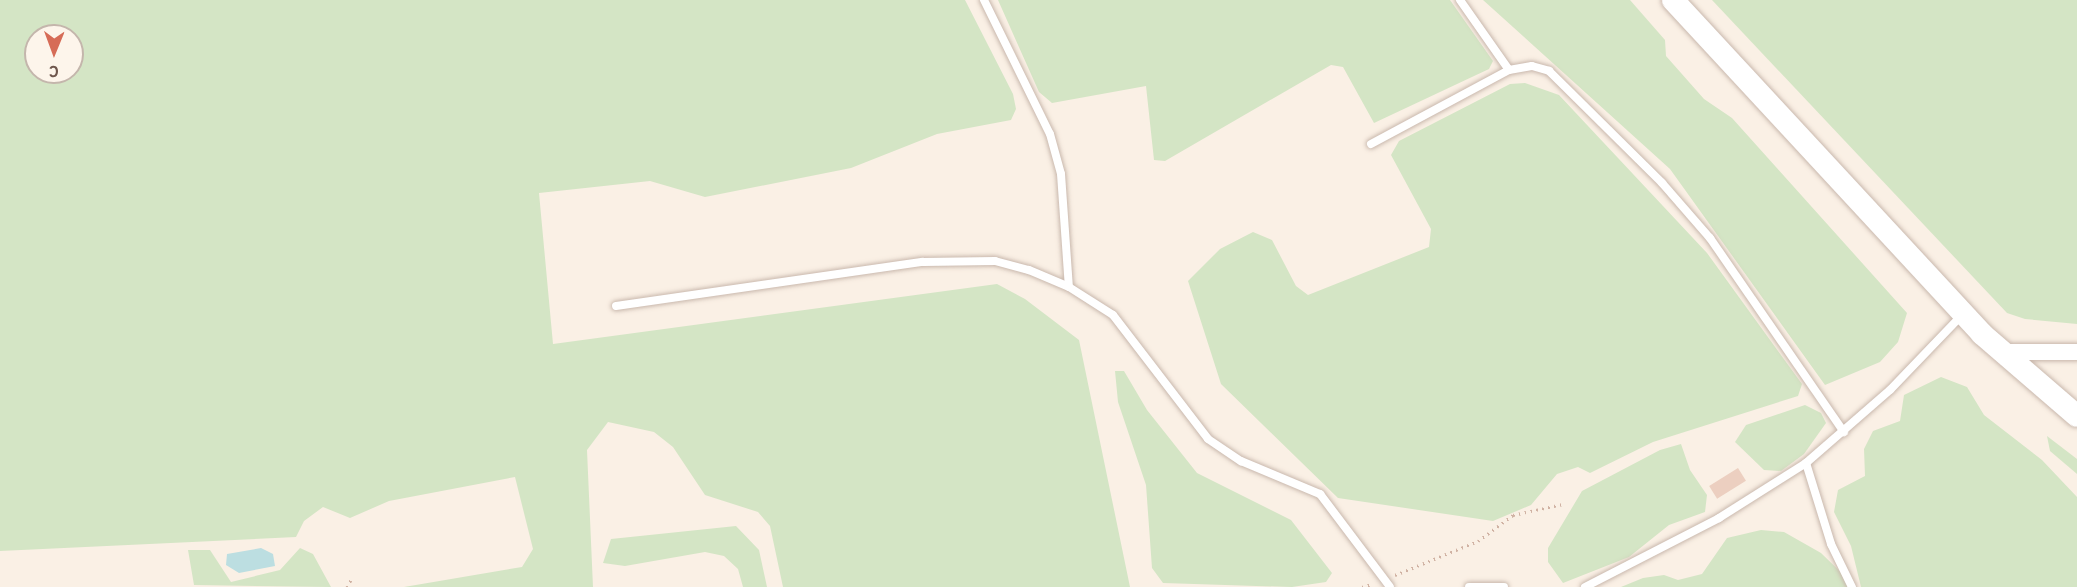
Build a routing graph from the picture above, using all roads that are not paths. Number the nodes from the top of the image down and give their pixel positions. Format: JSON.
{"nodes":[{"id":1,"x":984,"y":0,"type":"edge"},
{"id":2,"x":1460,"y":0,"type":"edge"},
{"id":3,"x":1673,"y":0,"type":"edge"},
{"id":4,"x":1509,"y":70,"type":"junction"},
{"id":5,"x":1371,"y":144,"type":"dead end"},
{"id":6,"x":1069,"y":287,"type":"junction"},
{"id":7,"x":615,"y":306,"type":"dead end"},
{"id":8,"x":1963,"y":314,"type":"junction"},
{"id":9,"x":2002,"y":352,"type":"junction"},
{"id":10,"x":2077,"y":352,"type":"edge"},
{"id":11,"x":2077,"y":416,"type":"edge"},
{"id":12,"x":1844,"y":432,"type":"junction"},
{"id":13,"x":1806,"y":463,"type":"junction"},
{"id":14,"x":1390,"y":587,"type":"edge"},
{"id":15,"x":1469,"y":587,"type":"edge"},
{"id":16,"x":1504,"y":587,"type":"edge"},
{"id":17,"x":1585,"y":587,"type":"edge"},
{"id":18,"x":1852,"y":587,"type":"edge"}],
"edges":[{"from":1,"to":6,"type":"lane"},
{"from":2,"to":4,"type":"lane"},
{"from":3,"to":8,"type":"main road"},
{"from":4,"to":5,"type":"lane"},
{"from":4,"to":12,"type":"lane"},
{"from":6,"to":7,"type":"lane"},
{"from":6,"to":14,"type":"lane"},
{"from":8,"to":9,"type":"main road"},
{"from":8,"to":12,"type":"lane"},
{"from":9,"to":10,"type":"street"},
{"from":9,"to":11,"type":"main road"},
{"from":12,"to":13,"type":"lane"},
{"from":13,"to":17,"type":"lane"},
{"from":13,"to":18,"type":"lane"},
{"from":15,"to":16,"type":"lane"}]}
